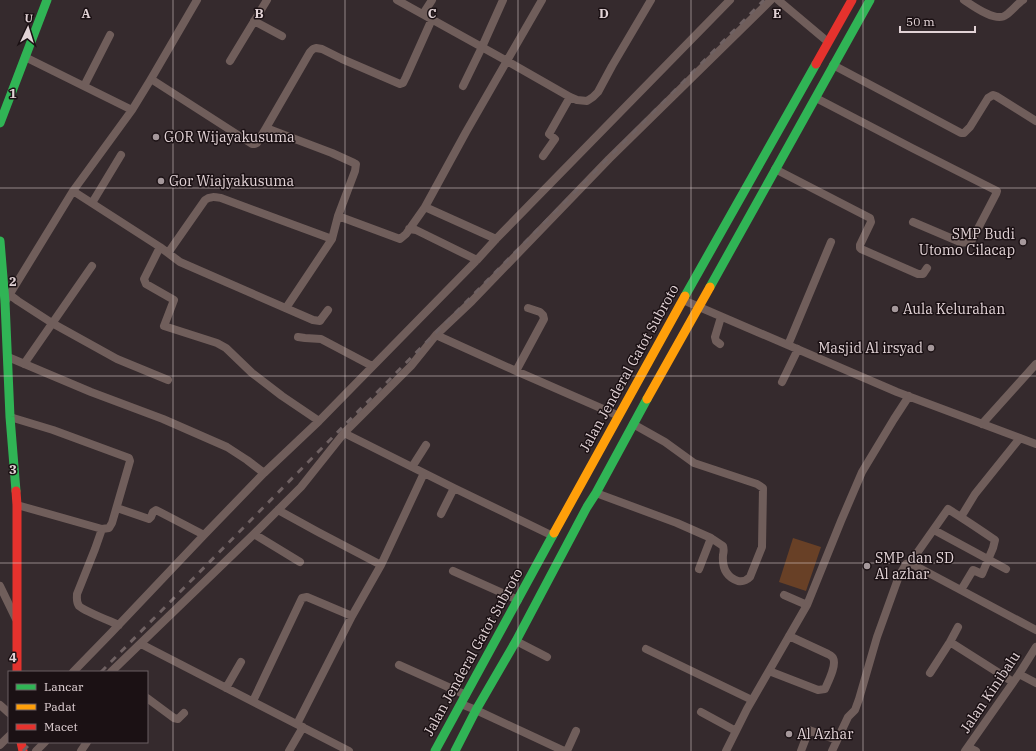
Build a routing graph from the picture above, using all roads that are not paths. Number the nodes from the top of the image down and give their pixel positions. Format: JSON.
{"nodes":[{"id":1,"x":47,"y":0,"type":"edge"},
{"id":2,"x":197,"y":0,"type":"edge"},
{"id":3,"x":267,"y":0,"type":"edge"},
{"id":4,"x":397,"y":0,"type":"edge"},
{"id":5,"x":432,"y":0,"type":"edge"},
{"id":6,"x":503,"y":0,"type":"edge"},
{"id":7,"x":542,"y":0,"type":"edge"},
{"id":8,"x":651,"y":0,"type":"edge"},
{"id":9,"x":730,"y":0,"type":"edge"},
{"id":10,"x":771,"y":0,"type":"edge"},
{"id":11,"x":778,"y":0,"type":"edge"},
{"id":12,"x":852,"y":0,"type":"edge"},
{"id":13,"x":870,"y":0,"type":"edge"},
{"id":14,"x":964,"y":0,"type":"edge"},
{"id":15,"x":1023,"y":0,"type":"edge"},
{"id":16,"x":423,"y":14,"type":"junction"},
{"id":17,"x":432,"y":19,"type":"junction"},
{"id":18,"x":254,"y":21,"type":"junction"},
{"id":19,"x":110,"y":35,"type":"dead end"},
{"id":20,"x":282,"y":36,"type":"dead end"},
{"id":21,"x":828,"y":42,"type":"junction"},
{"id":22,"x":482,"y":47,"type":"junction"},
{"id":23,"x":26,"y":57,"type":"junction"},
{"id":24,"x":507,"y":60,"type":"junction"},
{"id":25,"x":230,"y":61,"type":"dead end"},
{"id":26,"x":833,"y":65,"type":"junction"},
{"id":27,"x":151,"y":79,"type":"junction"},
{"id":28,"x":84,"y":86,"type":"junction"},
{"id":29,"x":463,"y":86,"type":"dead end"},
{"id":30,"x":570,"y":97,"type":"junction"},
{"id":31,"x":816,"y":98,"type":"junction"},
{"id":32,"x":132,"y":110,"type":"junction"},
{"id":33,"x":1036,"y":121,"type":"edge"},
{"id":34,"x":0,"y":123,"type":"edge"},
{"id":35,"x":266,"y":128,"type":"junction"},
{"id":36,"x":121,"y":154,"type":"dead end"},
{"id":37,"x":543,"y":156,"type":"dead end"},
{"id":38,"x":775,"y":169,"type":"junction"},
{"id":39,"x":73,"y":191,"type":"junction"},
{"id":40,"x":92,"y":203,"type":"junction"},
{"id":41,"x":425,"y":207,"type":"junction"},
{"id":42,"x":338,"y":216,"type":"junction"},
{"id":43,"x":913,"y":222,"type":"dead end"},
{"id":44,"x":409,"y":229,"type":"junction"},
{"id":45,"x":332,"y":239,"type":"junction"},
{"id":46,"x":496,"y":239,"type":"junction"},
{"id":47,"x":0,"y":241,"type":"edge"},
{"id":48,"x":831,"y":242,"type":"dead end"},
{"id":49,"x":160,"y":247,"type":"junction"},
{"id":50,"x":168,"y":253,"type":"junction"},
{"id":51,"x":478,"y":260,"type":"junction"},
{"id":52,"x":92,"y":266,"type":"dead end"},
{"id":53,"x":927,"y":268,"type":"dead end"},
{"id":54,"x":8,"y":298,"type":"junction"},
{"id":55,"x":683,"y":300,"type":"junction"},
{"id":56,"x":286,"y":308,"type":"junction"},
{"id":57,"x":528,"y":308,"type":"dead end"},
{"id":58,"x":699,"y":308,"type":"junction"},
{"id":59,"x":328,"y":310,"type":"dead end"},
{"id":60,"x":721,"y":317,"type":"junction"},
{"id":61,"x":52,"y":323,"type":"junction"},
{"id":62,"x":436,"y":335,"type":"junction"},
{"id":63,"x":298,"y":336,"type":"dead end"},
{"id":64,"x":7,"y":343,"type":"junction"},
{"id":65,"x":720,"y":344,"type":"dead end"},
{"id":66,"x":788,"y":345,"type":"junction"},
{"id":67,"x":798,"y":349,"type":"junction"},
{"id":68,"x":0,"y":350,"type":"edge"},
{"id":69,"x":8,"y":357,"type":"junction"},
{"id":70,"x":24,"y":364,"type":"junction"},
{"id":71,"x":1036,"y":364,"type":"edge"},
{"id":72,"x":372,"y":366,"type":"junction"},
{"id":73,"x":516,"y":371,"type":"junction"},
{"id":74,"x":168,"y":380,"type":"dead end"},
{"id":75,"x":782,"y":382,"type":"dead end"},
{"id":76,"x":909,"y":396,"type":"junction"},
{"id":77,"x":619,"y":416,"type":"junction"},
{"id":78,"x":10,"y":417,"type":"junction"},
{"id":79,"x":319,"y":421,"type":"junction"},
{"id":80,"x":633,"y":424,"type":"junction"},
{"id":81,"x":982,"y":424,"type":"junction"},
{"id":82,"x":344,"y":434,"type":"junction"},
{"id":83,"x":1020,"y":438,"type":"junction"},
{"id":84,"x":426,"y":444,"type":"dead end"},
{"id":85,"x":1036,"y":444,"type":"edge"},
{"id":86,"x":412,"y":467,"type":"junction"},
{"id":87,"x":264,"y":473,"type":"junction"},
{"id":88,"x":424,"y":473,"type":"junction"},
{"id":89,"x":454,"y":488,"type":"junction"},
{"id":90,"x":596,"y":493,"type":"junction"},
{"id":91,"x":17,"y":505,"type":"junction"},
{"id":92,"x":117,"y":508,"type":"junction"},
{"id":93,"x":278,"y":510,"type":"junction"},
{"id":94,"x":441,"y":514,"type":"dead end"},
{"id":95,"x":960,"y":517,"type":"junction"},
{"id":96,"x":102,"y":528,"type":"junction"},
{"id":97,"x":934,"y":530,"type":"junction"},
{"id":98,"x":254,"y":534,"type":"junction"},
{"id":99,"x":204,"y":535,"type":"junction"},
{"id":100,"x":553,"y":536,"type":"junction"},
{"id":101,"x":711,"y":538,"type":"junction"},
{"id":102,"x":988,"y":559,"type":"junction"},
{"id":103,"x":300,"y":562,"type":"dead end"},
{"id":104,"x":910,"y":563,"type":"junction"},
{"id":105,"x":381,"y":565,"type":"junction"},
{"id":106,"x":699,"y":569,"type":"dead end"},
{"id":107,"x":1006,"y":569,"type":"dead end"},
{"id":108,"x":453,"y":571,"type":"dead end"},
{"id":109,"x":0,"y":586,"type":"edge"},
{"id":110,"x":961,"y":590,"type":"junction"},
{"id":111,"x":784,"y":595,"type":"dead end"},
{"id":112,"x":518,"y":600,"type":"junction"},
{"id":113,"x":807,"y":605,"type":"junction"},
{"id":114,"x":352,"y":616,"type":"junction"},
{"id":115,"x":18,"y":623,"type":"junction"},
{"id":116,"x":119,"y":625,"type":"junction"},
{"id":117,"x":958,"y":627,"type":"dead end"},
{"id":118,"x":1036,"y":630,"type":"edge"},
{"id":119,"x":789,"y":636,"type":"junction"},
{"id":120,"x":516,"y":641,"type":"junction"},
{"id":121,"x":950,"y":642,"type":"junction"},
{"id":122,"x":141,"y":644,"type":"junction"},
{"id":123,"x":646,"y":648,"type":"dead end"},
{"id":124,"x":1035,"y":651,"type":"edge"},
{"id":125,"x":547,"y":657,"type":"dead end"},
{"id":126,"x":241,"y":662,"type":"dead end"},
{"id":127,"x":398,"y":665,"type":"dead end"},
{"id":128,"x":17,"y":671,"type":"edge"},
{"id":129,"x":74,"y":671,"type":"edge"},
{"id":130,"x":112,"y":671,"type":"edge"},
{"id":131,"x":769,"y":671,"type":"junction"},
{"id":132,"x":930,"y":673,"type":"dead end"},
{"id":133,"x":1019,"y":674,"type":"junction"},
{"id":134,"x":1013,"y":682,"type":"junction"},
{"id":135,"x":1036,"y":683,"type":"edge"},
{"id":136,"x":226,"y":688,"type":"junction"},
{"id":137,"x":466,"y":695,"type":"junction"},
{"id":138,"x":148,"y":699,"type":"edge"},
{"id":139,"x":752,"y":700,"type":"junction"},
{"id":140,"x":253,"y":701,"type":"junction"},
{"id":141,"x":461,"y":704,"type":"junction"},
{"id":142,"x":0,"y":705,"type":"edge"},
{"id":143,"x":476,"y":710,"type":"junction"},
{"id":144,"x":8,"y":712,"type":"edge"},
{"id":145,"x":701,"y":712,"type":"dead end"},
{"id":146,"x":184,"y":713,"type":"dead end"},
{"id":147,"x":300,"y":726,"type":"junction"},
{"id":148,"x":576,"y":730,"type":"dead end"},
{"id":149,"x":736,"y":731,"type":"junction"},
{"id":150,"x":8,"y":737,"type":"edge"},
{"id":151,"x":837,"y":740,"type":"junction"},
{"id":152,"x":44,"y":743,"type":"edge"},
{"id":153,"x":0,"y":745,"type":"edge"},
{"id":154,"x":967,"y":749,"type":"edge"},
{"id":155,"x":36,"y":751,"type":"edge"},
{"id":156,"x":289,"y":751,"type":"edge"},
{"id":157,"x":349,"y":751,"type":"edge"},
{"id":158,"x":435,"y":751,"type":"edge"},
{"id":159,"x":455,"y":751,"type":"edge"},
{"id":160,"x":565,"y":751,"type":"edge"},
{"id":161,"x":726,"y":751,"type":"edge"},
{"id":162,"x":800,"y":751,"type":"edge"},
{"id":163,"x":832,"y":751,"type":"edge"},
{"id":164,"x":976,"y":751,"type":"edge"}],
"edges":[{"from":1,"to":23,"type":"main road"},
{"from":2,"to":27,"type":"street"},
{"from":3,"to":18,"type":"street"},
{"from":4,"to":16,"type":"street"},
{"from":5,"to":16,"type":"street"},
{"from":6,"to":22,"type":"street"},
{"from":7,"to":24,"type":"street"},
{"from":8,"to":30,"type":"street"},
{"from":9,"to":46,"type":"street"},
{"from":10,"to":62,"type":"street"},
{"from":11,"to":21,"type":"street"},
{"from":12,"to":21,"type":"main road","name":"Jalan Jenderal Gatot Subroto"},
{"from":13,"to":26,"type":"main road"},
{"from":14,"to":15,"type":"street"},
{"from":16,"to":17,"type":"street"},
{"from":17,"to":22,"type":"street"},
{"from":17,"to":35,"type":"street"},
{"from":18,"to":20,"type":"street"},
{"from":18,"to":25,"type":"street"},
{"from":19,"to":28,"type":"street"},
{"from":21,"to":55,"type":"main road","name":"Jalan Jenderal Gatot Subroto"},
{"from":22,"to":24,"type":"street"},
{"from":22,"to":29,"type":"street"},
{"from":23,"to":28,"type":"street"},
{"from":23,"to":34,"type":"main road"},
{"from":24,"to":30,"type":"street"},
{"from":24,"to":41,"type":"street"},
{"from":26,"to":31,"type":"main road"},
{"from":26,"to":33,"type":"street"},
{"from":27,"to":32,"type":"street"},
{"from":27,"to":35,"type":"street"},
{"from":28,"to":32,"type":"street"},
{"from":30,"to":37,"type":"street"},
{"from":31,"to":38,"type":"main road"},
{"from":31,"to":43,"type":"street"},
{"from":32,"to":39,"type":"street"},
{"from":35,"to":42,"type":"street"},
{"from":36,"to":40,"type":"street"},
{"from":38,"to":53,"type":"street"},
{"from":38,"to":58,"type":"main road"},
{"from":39,"to":40,"type":"street"},
{"from":39,"to":54,"type":"street"},
{"from":40,"to":49,"type":"street"},
{"from":41,"to":44,"type":"street"},
{"from":41,"to":46,"type":"street"},
{"from":42,"to":44,"type":"street"},
{"from":42,"to":45,"type":"street"},
{"from":44,"to":51,"type":"street"},
{"from":45,"to":50,"type":"street"},
{"from":45,"to":56,"type":"street"},
{"from":46,"to":51,"type":"street"},
{"from":47,"to":54,"type":"main road"},
{"from":48,"to":66,"type":"street"},
{"from":49,"to":50,"type":"street"},
{"from":49,"to":79,"type":"street"},
{"from":50,"to":56,"type":"street"},
{"from":51,"to":72,"type":"street"},
{"from":52,"to":61,"type":"street"},
{"from":54,"to":61,"type":"street"},
{"from":54,"to":64,"type":"main road"},
{"from":55,"to":58,"type":"street"},
{"from":55,"to":77,"type":"main road","name":"Jalan Jenderal Gatot Subroto"},
{"from":56,"to":59,"type":"street"},
{"from":57,"to":73,"type":"street"},
{"from":58,"to":60,"type":"street"},
{"from":58,"to":80,"type":"main road"},
{"from":60,"to":65,"type":"street"},
{"from":60,"to":66,"type":"street"},
{"from":61,"to":70,"type":"street"},
{"from":61,"to":74,"type":"street"},
{"from":62,"to":73,"type":"street"},
{"from":62,"to":82,"type":"street"},
{"from":63,"to":72,"type":"street"},
{"from":64,"to":68,"type":"street"},
{"from":64,"to":69,"type":"main road"},
{"from":66,"to":67,"type":"street"},
{"from":67,"to":75,"type":"street"},
{"from":67,"to":76,"type":"street"},
{"from":69,"to":70,"type":"street"},
{"from":69,"to":78,"type":"main road"},
{"from":70,"to":87,"type":"street"},
{"from":71,"to":81,"type":"street"},
{"from":72,"to":79,"type":"street"},
{"from":73,"to":77,"type":"street"},
{"from":76,"to":81,"type":"street"},
{"from":76,"to":113,"type":"street"},
{"from":77,"to":100,"type":"main road","name":"Jalan Jenderal Gatot Subroto"},
{"from":78,"to":91,"type":"main road"},
{"from":78,"to":92,"type":"street"},
{"from":79,"to":87,"type":"street"},
{"from":80,"to":90,"type":"main road"},
{"from":80,"to":101,"type":"street"},
{"from":81,"to":83,"type":"street"},
{"from":82,"to":86,"type":"street"},
{"from":82,"to":93,"type":"street"},
{"from":83,"to":85,"type":"street"},
{"from":83,"to":95,"type":"street"},
{"from":84,"to":86,"type":"street"},
{"from":86,"to":88,"type":"street"},
{"from":87,"to":99,"type":"street"},
{"from":88,"to":89,"type":"street"},
{"from":88,"to":105,"type":"street"},
{"from":89,"to":94,"type":"street"},
{"from":89,"to":100,"type":"street"},
{"from":90,"to":101,"type":"street"},
{"from":90,"to":120,"type":"main road"},
{"from":91,"to":96,"type":"street"},
{"from":91,"to":115,"type":"main road"},
{"from":92,"to":96,"type":"street"},
{"from":92,"to":99,"type":"street"},
{"from":93,"to":98,"type":"street"},
{"from":93,"to":105,"type":"street"},
{"from":95,"to":97,"type":"street"},
{"from":95,"to":102,"type":"street"},
{"from":96,"to":116,"type":"street"},
{"from":97,"to":102,"type":"street"},
{"from":97,"to":104,"type":"street"},
{"from":98,"to":103,"type":"street"},
{"from":98,"to":122,"type":"street"},
{"from":99,"to":116,"type":"street"},
{"from":100,"to":112,"type":"main road","name":"Jalan Jenderal Gatot Subroto"},
{"from":101,"to":106,"type":"street"},
{"from":102,"to":107,"type":"street"},
{"from":102,"to":110,"type":"street"},
{"from":104,"to":110,"type":"street"},
{"from":104,"to":151,"type":"street"},
{"from":105,"to":114,"type":"street"},
{"from":108,"to":112,"type":"street"},
{"from":109,"to":115,"type":"street"},
{"from":110,"to":118,"type":"street"},
{"from":111,"to":113,"type":"street"},
{"from":112,"to":137,"type":"main road","name":"Jalan Jenderal Gatot Subroto"},
{"from":113,"to":119,"type":"street"},
{"from":114,"to":140,"type":"street"},
{"from":114,"to":147,"type":"street"},
{"from":115,"to":128,"type":"main road"},
{"from":116,"to":129,"type":"street"},
{"from":117,"to":121,"type":"street"},
{"from":119,"to":131,"type":"street"},
{"from":119,"to":131,"type":"street"},
{"from":120,"to":125,"type":"street"},
{"from":120,"to":143,"type":"main road"},
{"from":121,"to":132,"type":"street"},
{"from":121,"to":134,"type":"street"},
{"from":122,"to":130,"type":"street"},
{"from":122,"to":136,"type":"street"},
{"from":123,"to":139,"type":"street"},
{"from":124,"to":133,"type":"street","name":"Jalan Kinibalu"},
{"from":126,"to":136,"type":"street"},
{"from":127,"to":137,"type":"street"},
{"from":131,"to":139,"type":"street"},
{"from":133,"to":134,"type":"street","name":"Jalan Kinibalu"},
{"from":133,"to":135,"type":"street"},
{"from":134,"to":154,"type":"street","name":"Jalan Kinibalu"},
{"from":136,"to":140,"type":"street"},
{"from":137,"to":141,"type":"main road","name":"Jalan Jenderal Gatot Subroto"},
{"from":138,"to":146,"type":"street"},
{"from":139,"to":149,"type":"street"},
{"from":140,"to":147,"type":"street"},
{"from":141,"to":143,"type":"street"},
{"from":141,"to":158,"type":"main road","name":"Jalan Jenderal Gatot Subroto"},
{"from":142,"to":144,"type":"street"},
{"from":143,"to":159,"type":"main road"},
{"from":143,"to":160,"type":"street"},
{"from":145,"to":149,"type":"street"},
{"from":147,"to":156,"type":"street"},
{"from":147,"to":157,"type":"street"},
{"from":148,"to":160,"type":"street"},
{"from":149,"to":161,"type":"street"},
{"from":150,"to":153,"type":"street"},
{"from":151,"to":162,"type":"street"},
{"from":151,"to":163,"type":"street"},
{"from":152,"to":155,"type":"street"},
{"from":154,"to":164,"type":"street"}]}
